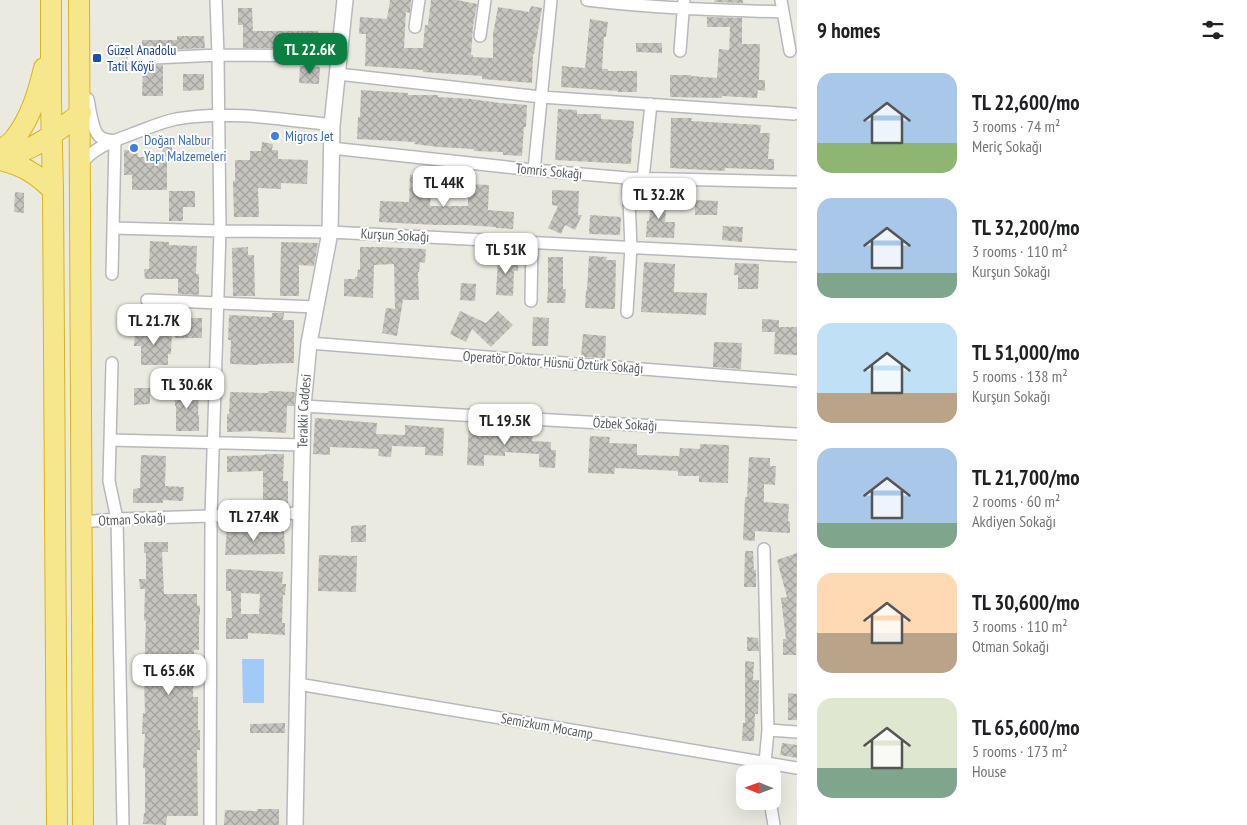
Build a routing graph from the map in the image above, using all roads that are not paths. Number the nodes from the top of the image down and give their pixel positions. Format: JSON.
{"nodes":[{"id":1,"x":51,"y":0,"type":"edge"},
{"id":2,"x":80,"y":0,"type":"edge"},
{"id":3,"x":216,"y":0,"type":"edge"},
{"id":4,"x":345,"y":0,"type":"edge"},
{"id":5,"x":419,"y":0,"type":"edge"},
{"id":6,"x":485,"y":0,"type":"edge"},
{"id":7,"x":551,"y":0,"type":"edge"},
{"id":8,"x":587,"y":0,"type":"edge"},
{"id":9,"x":781,"y":0,"type":"edge"},
{"id":10,"x":683,"y":4,"type":"edge"},
{"id":11,"x":783,"y":12,"type":"junction"},
{"id":12,"x":415,"y":27,"type":"dead end"},
{"id":13,"x":480,"y":36,"type":"dead end"},
{"id":14,"x":52,"y":42,"type":"junction"},
{"id":15,"x":680,"y":51,"type":"dead end"},
{"id":16,"x":790,"y":51,"type":"dead end"},
{"id":17,"x":218,"y":54,"type":"junction"},
{"id":18,"x":340,"y":56,"type":"junction"},
{"id":19,"x":133,"y":59,"type":"dead end"},
{"id":20,"x":80,"y":64,"type":"junction"},
{"id":21,"x":338,"y":74,"type":"junction"},
{"id":22,"x":541,"y":97,"type":"junction"},
{"id":23,"x":651,"y":104,"type":"junction"},
{"id":24,"x":81,"y":112,"type":"junction"},
{"id":25,"x":794,"y":114,"type":"dead end"},
{"id":26,"x":218,"y":115,"type":"junction"},
{"id":27,"x":332,"y":126,"type":"junction"},
{"id":28,"x":52,"y":135,"type":"junction"},
{"id":29,"x":115,"y":141,"type":"junction"},
{"id":30,"x":331,"y":148,"type":"junction"},
{"id":31,"x":0,"y":152,"type":"edge"},
{"id":32,"x":0,"y":158,"type":"edge"},
{"id":33,"x":80,"y":165,"type":"junction"},
{"id":34,"x":534,"y":170,"type":"junction"},
{"id":35,"x":628,"y":178,"type":"junction"},
{"id":36,"x":643,"y":178,"type":"junction"},
{"id":37,"x":797,"y":182,"type":"edge"},
{"id":38,"x":53,"y":190,"type":"junction"},
{"id":39,"x":113,"y":228,"type":"junction"},
{"id":40,"x":220,"y":231,"type":"junction"},
{"id":41,"x":330,"y":232,"type":"junction"},
{"id":42,"x":532,"y":242,"type":"junction"},
{"id":43,"x":631,"y":247,"type":"junction"},
{"id":44,"x":797,"y":256,"type":"edge"},
{"id":45,"x":112,"y":274,"type":"dead end"},
{"id":46,"x":147,"y":300,"type":"dead end"},
{"id":47,"x":530,"y":301,"type":"dead end"},
{"id":48,"x":216,"y":302,"type":"junction"},
{"id":49,"x":316,"y":307,"type":"junction"},
{"id":50,"x":626,"y":312,"type":"dead end"},
{"id":51,"x":309,"y":343,"type":"junction"},
{"id":52,"x":112,"y":363,"type":"dead end"},
{"id":53,"x":797,"y":381,"type":"edge"},
{"id":54,"x":303,"y":406,"type":"junction"},
{"id":55,"x":797,"y":434,"type":"edge"},
{"id":56,"x":110,"y":440,"type":"junction"},
{"id":57,"x":212,"y":442,"type":"junction"},
{"id":58,"x":302,"y":445,"type":"junction"},
{"id":59,"x":301,"y":513,"type":"junction"},
{"id":60,"x":210,"y":516,"type":"junction"},
{"id":61,"x":117,"y":519,"type":"junction"},
{"id":62,"x":82,"y":522,"type":"junction"},
{"id":63,"x":764,"y":549,"type":"dead end"},
{"id":64,"x":298,"y":684,"type":"junction"},
{"id":65,"x":768,"y":730,"type":"junction"},
{"id":66,"x":797,"y":732,"type":"edge"},
{"id":67,"x":749,"y":765,"type":"edge"},
{"id":68,"x":766,"y":765,"type":"edge"},
{"id":69,"x":781,"y":768,"type":"edge"},
{"id":70,"x":797,"y":768,"type":"edge"},
{"id":71,"x":772,"y":810,"type":"edge"},
{"id":72,"x":57,"y":825,"type":"edge"},
{"id":73,"x":83,"y":825,"type":"edge"},
{"id":74,"x":124,"y":825,"type":"edge"},
{"id":75,"x":210,"y":825,"type":"edge"},
{"id":76,"x":295,"y":825,"type":"edge"},
{"id":77,"x":774,"y":825,"type":"edge"}],
"edges":[{"from":1,"to":14,"type":"highway"},
{"from":2,"to":20,"type":"highway"},
{"from":3,"to":17,"type":"street"},
{"from":4,"to":18,"type":"street","name":"Terakki Caddesi"},
{"from":5,"to":12,"type":"street"},
{"from":6,"to":13,"type":"street"},
{"from":7,"to":22,"type":"street"},
{"from":8,"to":10,"type":"street"},
{"from":9,"to":11,"type":"street"},
{"from":10,"to":11,"type":"street"},
{"from":10,"to":15,"type":"street"},
{"from":11,"to":16,"type":"street"},
{"from":14,"to":28,"type":"highway"},
{"from":14,"to":31,"type":"highway"},
{"from":17,"to":18,"type":"street"},
{"from":17,"to":19,"type":"street"},
{"from":17,"to":26,"type":"street"},
{"from":18,"to":21,"type":"street","name":"Terakki Caddesi"},
{"from":20,"to":24,"type":"highway"},
{"from":20,"to":29,"type":"street"},
{"from":21,"to":22,"type":"street"},
{"from":21,"to":27,"type":"street","name":"Terakki Caddesi"},
{"from":22,"to":23,"type":"street"},
{"from":22,"to":34,"type":"street"},
{"from":23,"to":25,"type":"street"},
{"from":23,"to":36,"type":"street"},
{"from":24,"to":28,"type":"highway"},
{"from":24,"to":33,"type":"highway"},
{"from":26,"to":27,"type":"street"},
{"from":26,"to":29,"type":"street"},
{"from":26,"to":40,"type":"street"},
{"from":27,"to":30,"type":"street","name":"Terakki Caddesi"},
{"from":28,"to":32,"type":"highway"},
{"from":28,"to":38,"type":"highway"},
{"from":29,"to":33,"type":"street"},
{"from":29,"to":39,"type":"street"},
{"from":30,"to":34,"type":"street","name":"Tomris Sokağı"},
{"from":30,"to":41,"type":"street","name":"Terakki Caddesi"},
{"from":32,"to":38,"type":"highway"},
{"from":33,"to":62,"type":"highway"},
{"from":34,"to":35,"type":"street","name":"Tomris Sokağı"},
{"from":35,"to":36,"type":"street","name":"Tomris Sokağı"},
{"from":35,"to":43,"type":"street"},
{"from":36,"to":37,"type":"street","name":"Tomris Sokağı"},
{"from":38,"to":72,"type":"highway"},
{"from":39,"to":40,"type":"street","name":"Kurşun Sokağı"},
{"from":39,"to":45,"type":"street"},
{"from":40,"to":41,"type":"street","name":"Kurşun Sokağı"},
{"from":40,"to":48,"type":"street"},
{"from":41,"to":42,"type":"street","name":"Kurşun Sokağı"},
{"from":41,"to":49,"type":"street","name":"Terakki Caddesi"},
{"from":42,"to":43,"type":"street","name":"Kurşun Sokağı"},
{"from":42,"to":47,"type":"street"},
{"from":43,"to":44,"type":"street","name":"Kurşun Sokağı"},
{"from":43,"to":50,"type":"street"},
{"from":46,"to":48,"type":"street"},
{"from":48,"to":49,"type":"street"},
{"from":48,"to":57,"type":"street"},
{"from":49,"to":51,"type":"street","name":"Terakki Caddesi"},
{"from":51,"to":53,"type":"street","name":"Operatör Doktor Hüsnü Öztürk Sokağı"},
{"from":51,"to":54,"type":"street","name":"Terakki Caddesi"},
{"from":52,"to":56,"type":"street"},
{"from":54,"to":55,"type":"street","name":"Özbek Sokağı"},
{"from":54,"to":58,"type":"street","name":"Terakki Caddesi"},
{"from":56,"to":57,"type":"street"},
{"from":56,"to":61,"type":"street"},
{"from":57,"to":58,"type":"street"},
{"from":57,"to":60,"type":"street"},
{"from":58,"to":59,"type":"street","name":"Terakki Caddesi"},
{"from":59,"to":60,"type":"street","name":"Otman Sokağı"},
{"from":59,"to":64,"type":"street","name":"Terakki Caddesi"},
{"from":60,"to":61,"type":"street","name":"Otman Sokağı"},
{"from":60,"to":75,"type":"street"},
{"from":61,"to":62,"type":"street","name":"Otman Sokağı"},
{"from":61,"to":74,"type":"street"},
{"from":62,"to":73,"type":"highway"},
{"from":63,"to":65,"type":"street"},
{"from":64,"to":67,"type":"street","name":"Semizkum Mocamp"},
{"from":64,"to":76,"type":"street","name":"Terakki Caddesi"},
{"from":65,"to":66,"type":"street"},
{"from":65,"to":68,"type":"street"},
{"from":69,"to":70,"type":"street","name":"Semizkum Mocamp"},
{"from":71,"to":77,"type":"street"}]}
